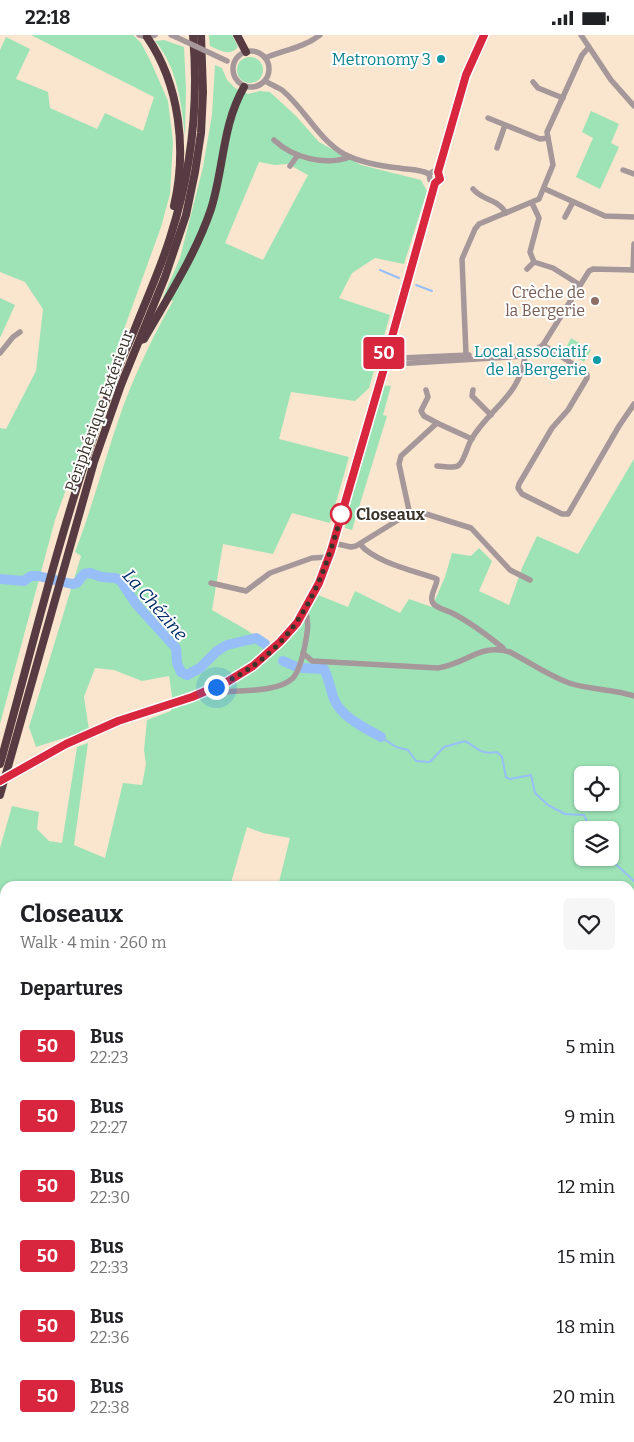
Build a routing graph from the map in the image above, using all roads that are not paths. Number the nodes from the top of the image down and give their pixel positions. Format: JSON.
{"nodes":[{"id":1,"x":193,"y":35,"type":"edge"},
{"id":2,"x":201,"y":35,"type":"edge"},
{"id":3,"x":237,"y":35,"type":"edge"},
{"id":4,"x":320,"y":35,"type":"edge"},
{"id":5,"x":484,"y":35,"type":"edge"},
{"id":6,"x":581,"y":35,"type":"edge"},
{"id":7,"x":147,"y":36,"type":"edge"},
{"id":8,"x":173,"y":36,"type":"edge"},
{"id":9,"x":589,"y":47,"type":"junction"},
{"id":10,"x":246,"y":52,"type":"junction"},
{"id":11,"x":265,"y":58,"type":"junction"},
{"id":12,"x":233,"y":63,"type":"junction"},
{"id":13,"x":265,"y":81,"type":"junction"},
{"id":14,"x":533,"y":82,"type":"dead end"},
{"id":15,"x":244,"y":87,"type":"junction"},
{"id":16,"x":563,"y":98,"type":"junction"},
{"id":17,"x":634,"y":106,"type":"edge"},
{"id":18,"x":488,"y":118,"type":"dead end"},
{"id":19,"x":505,"y":125,"type":"junction"},
{"id":20,"x":548,"y":138,"type":"junction"},
{"id":21,"x":274,"y":140,"type":"dead end"},
{"id":22,"x":496,"y":148,"type":"dead end"},
{"id":23,"x":298,"y":155,"type":"junction"},
{"id":24,"x":350,"y":157,"type":"junction"},
{"id":25,"x":290,"y":166,"type":"dead end"},
{"id":26,"x":623,"y":170,"type":"dead end"},
{"id":27,"x":438,"y":172,"type":"junction"},
{"id":28,"x":430,"y":174,"type":"junction"},
{"id":29,"x":634,"y":174,"type":"edge"},
{"id":30,"x":435,"y":183,"type":"junction"},
{"id":31,"x":473,"y":189,"type":"dead end"},
{"id":32,"x":545,"y":189,"type":"junction"},
{"id":33,"x":573,"y":202,"type":"junction"},
{"id":34,"x":532,"y":203,"type":"junction"},
{"id":35,"x":506,"y":213,"type":"junction"},
{"id":36,"x":565,"y":217,"type":"dead end"},
{"id":37,"x":634,"y":217,"type":"edge"},
{"id":38,"x":176,"y":221,"type":"junction"},
{"id":39,"x":634,"y":244,"type":"edge"},
{"id":40,"x":534,"y":262,"type":"junction"},
{"id":41,"x":527,"y":269,"type":"dead end"},
{"id":42,"x":633,"y":270,"type":"edge"},
{"id":43,"x":580,"y":285,"type":"junction"},
{"id":44,"x":20,"y":332,"type":"dead end"},
{"id":45,"x":138,"y":341,"type":"junction"},
{"id":46,"x":543,"y":345,"type":"junction"},
{"id":47,"x":388,"y":351,"type":"junction"},
{"id":48,"x":0,"y":353,"type":"edge"},
{"id":49,"x":466,"y":355,"type":"junction"},
{"id":50,"x":396,"y":356,"type":"junction"},
{"id":51,"x":525,"y":356,"type":"junction"},
{"id":52,"x":481,"y":359,"type":"junction"},
{"id":53,"x":394,"y":364,"type":"junction"},
{"id":54,"x":385,"y":365,"type":"junction"},
{"id":55,"x":426,"y":390,"type":"dead end"},
{"id":56,"x":473,"y":390,"type":"dead end"},
{"id":57,"x":634,"y":404,"type":"edge"},
{"id":58,"x":491,"y":415,"type":"junction"},
{"id":59,"x":437,"y":423,"type":"junction"},
{"id":60,"x":472,"y":439,"type":"junction"},
{"id":61,"x":436,"y":466,"type":"dead end"},
{"id":62,"x":410,"y":515,"type":"junction"},
{"id":63,"x":333,"y":543,"type":"junction"},
{"id":64,"x":360,"y":544,"type":"junction"},
{"id":65,"x":328,"y":557,"type":"junction"},
{"id":66,"x":530,"y":580,"type":"dead end"},
{"id":67,"x":211,"y":583,"type":"dead end"},
{"id":68,"x":305,"y":611,"type":"junction"},
{"id":69,"x":505,"y":650,"type":"junction"},
{"id":70,"x":303,"y":653,"type":"junction"},
{"id":71,"x":216,"y":687,"type":"junction"},
{"id":72,"x":634,"y":696,"type":"edge"},
{"id":73,"x":0,"y":764,"type":"edge"},
{"id":74,"x":0,"y":781,"type":"edge"},
{"id":75,"x":0,"y":795,"type":"edge"}],
"edges":[{"from":1,"to":38,"type":"highway"},
{"from":2,"to":45,"type":"highway","name":"Périphérique Extérieur"},
{"from":3,"to":10,"type":"highway"},
{"from":4,"to":11,"type":"street"},
{"from":5,"to":27,"type":"street"},
{"from":6,"to":9,"type":"street"},
{"from":7,"to":38,"type":"highway"},
{"from":8,"to":12,"type":"street","bridge":true},
{"from":9,"to":16,"type":"street"},
{"from":9,"to":17,"type":"street"},
{"from":10,"to":11,"type":"street"},
{"from":10,"to":12,"type":"street"},
{"from":11,"to":13,"type":"street"},
{"from":12,"to":15,"type":"street"},
{"from":13,"to":15,"type":"street"},
{"from":13,"to":24,"type":"street"},
{"from":14,"to":16,"type":"street"},
{"from":15,"to":45,"type":"highway"},
{"from":16,"to":20,"type":"street"},
{"from":18,"to":19,"type":"street"},
{"from":19,"to":20,"type":"street"},
{"from":19,"to":22,"type":"street"},
{"from":20,"to":32,"type":"street"},
{"from":21,"to":23,"type":"street"},
{"from":23,"to":24,"type":"street"},
{"from":23,"to":25,"type":"street"},
{"from":24,"to":28,"type":"street"},
{"from":26,"to":29,"type":"street"},
{"from":27,"to":28,"type":"street"},
{"from":27,"to":30,"type":"street"},
{"from":28,"to":30,"type":"street"},
{"from":30,"to":47,"type":"street"},
{"from":31,"to":35,"type":"street"},
{"from":32,"to":33,"type":"street"},
{"from":32,"to":34,"type":"street"},
{"from":33,"to":36,"type":"street"},
{"from":33,"to":37,"type":"street"},
{"from":34,"to":35,"type":"street"},
{"from":34,"to":40,"type":"street"},
{"from":35,"to":49,"type":"street"},
{"from":38,"to":73,"type":"highway"},
{"from":39,"to":42,"type":"street"},
{"from":40,"to":41,"type":"street"},
{"from":40,"to":43,"type":"street"},
{"from":42,"to":43,"type":"street"},
{"from":43,"to":46,"type":"street"},
{"from":44,"to":48,"type":"street"},
{"from":45,"to":75,"type":"highway","name":"Périphérique Extérieur"},
{"from":46,"to":51,"type":"street"},
{"from":46,"to":57,"type":"street"},
{"from":47,"to":50,"type":"street"},
{"from":47,"to":54,"type":"street"},
{"from":49,"to":50,"type":"street"},
{"from":49,"to":52,"type":"street"},
{"from":50,"to":53,"type":"street"},
{"from":51,"to":52,"type":"street"},
{"from":51,"to":58,"type":"street"},
{"from":52,"to":53,"type":"street"},
{"from":53,"to":54,"type":"street"},
{"from":54,"to":63,"type":"street"},
{"from":55,"to":59,"type":"street"},
{"from":56,"to":58,"type":"street"},
{"from":58,"to":60,"type":"street"},
{"from":59,"to":60,"type":"street"},
{"from":59,"to":62,"type":"street"},
{"from":60,"to":61,"type":"street"},
{"from":62,"to":64,"type":"street"},
{"from":62,"to":66,"type":"street"},
{"from":63,"to":64,"type":"street"},
{"from":63,"to":65,"type":"street"},
{"from":64,"to":69,"type":"street"},
{"from":65,"to":67,"type":"street"},
{"from":65,"to":68,"type":"street"},
{"from":68,"to":70,"type":"street"},
{"from":68,"to":71,"type":"street"},
{"from":69,"to":70,"type":"street"},
{"from":69,"to":72,"type":"street"},
{"from":70,"to":71,"type":"street"},
{"from":71,"to":74,"type":"street","bridge":true}]}
